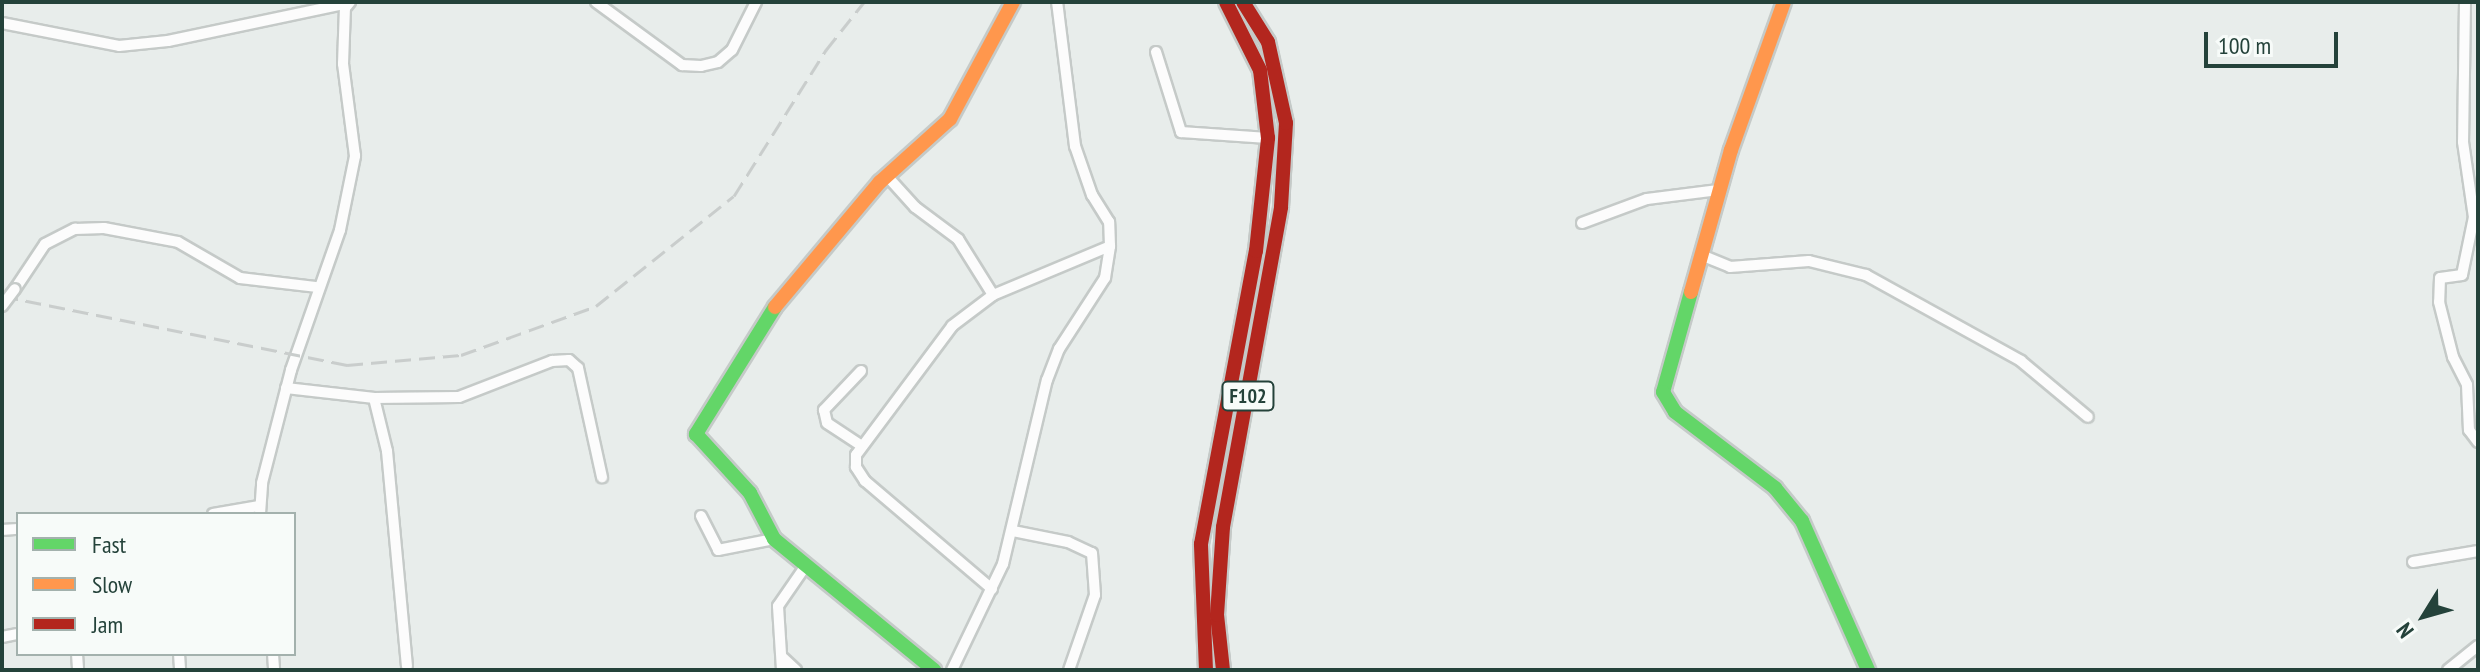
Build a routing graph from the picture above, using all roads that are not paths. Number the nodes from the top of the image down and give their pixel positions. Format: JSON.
{"nodes":[{"id":1,"x":349,"y":2,"type":"edge"},
{"id":2,"x":596,"y":2,"type":"edge"},
{"id":3,"x":756,"y":2,"type":"edge"},
{"id":4,"x":1013,"y":2,"type":"edge"},
{"id":5,"x":1057,"y":2,"type":"edge"},
{"id":6,"x":1226,"y":2,"type":"edge"},
{"id":7,"x":1243,"y":2,"type":"edge"},
{"id":8,"x":1784,"y":2,"type":"edge"},
{"id":9,"x":2465,"y":2,"type":"edge"},
{"id":10,"x":2,"y":23,"type":"edge"},
{"id":11,"x":1156,"y":52,"type":"dead end"},
{"id":12,"x":1268,"y":122,"type":"junction"},
{"id":13,"x":1286,"y":123,"type":"junction"},
{"id":14,"x":1268,"y":138,"type":"junction"},
{"id":15,"x":887,"y":176,"type":"junction"},
{"id":16,"x":1718,"y":190,"type":"junction"},
{"id":17,"x":1582,"y":223,"type":"dead end"},
{"id":18,"x":1110,"y":246,"type":"junction"},
{"id":19,"x":1701,"y":255,"type":"junction"},
{"id":20,"x":317,"y":287,"type":"junction"},
{"id":21,"x":993,"y":295,"type":"junction"},
{"id":22,"x":2,"y":306,"type":"edge"},
{"id":23,"x":861,"y":371,"type":"dead end"},
{"id":24,"x":286,"y":388,"type":"junction"},
{"id":25,"x":374,"y":398,"type":"junction"},
{"id":26,"x":2088,"y":417,"type":"dead end"},
{"id":27,"x":2478,"y":442,"type":"edge"},
{"id":28,"x":862,"y":446,"type":"junction"},
{"id":29,"x":602,"y":477,"type":"dead end"},
{"id":30,"x":259,"y":510,"type":"edge"},
{"id":31,"x":236,"y":512,"type":"edge"},
{"id":32,"x":701,"y":516,"type":"dead end"},
{"id":33,"x":1013,"y":531,"type":"junction"},
{"id":34,"x":774,"y":539,"type":"junction"},
{"id":35,"x":2478,"y":551,"type":"edge"},
{"id":36,"x":2413,"y":562,"type":"dead end"},
{"id":37,"x":807,"y":564,"type":"junction"},
{"id":38,"x":992,"y":589,"type":"junction"},
{"id":39,"x":2478,"y":646,"type":"edge"},
{"id":40,"x":782,"y":664,"type":"edge"},
{"id":41,"x":407,"y":666,"type":"dead end"},
{"id":42,"x":796,"y":670,"type":"edge"},
{"id":43,"x":934,"y":670,"type":"edge"},
{"id":44,"x":952,"y":670,"type":"edge"},
{"id":45,"x":1069,"y":670,"type":"edge"},
{"id":46,"x":1206,"y":670,"type":"edge"},
{"id":47,"x":1223,"y":670,"type":"edge"},
{"id":48,"x":1868,"y":670,"type":"edge"},
{"id":49,"x":2448,"y":670,"type":"edge"}],
"edges":[{"from":1,"to":10,"type":"street"},
{"from":1,"to":20,"type":"street"},
{"from":2,"to":3,"type":"street"},
{"from":4,"to":15,"type":"street"},
{"from":5,"to":18,"type":"street"},
{"from":6,"to":12,"type":"street","number":"F102"},
{"from":7,"to":13,"type":"street","number":"F102"},
{"from":8,"to":16,"type":"street"},
{"from":9,"to":27,"type":"street"},
{"from":11,"to":14,"type":"street"},
{"from":12,"to":13,"type":"street"},
{"from":12,"to":14,"type":"street","number":"F102"},
{"from":13,"to":47,"type":"street","number":"F102"},
{"from":14,"to":46,"type":"street","number":"F102"},
{"from":15,"to":21,"type":"street"},
{"from":15,"to":34,"type":"street"},
{"from":16,"to":17,"type":"street"},
{"from":16,"to":19,"type":"street"},
{"from":18,"to":21,"type":"street"},
{"from":18,"to":33,"type":"street"},
{"from":19,"to":26,"type":"street"},
{"from":19,"to":48,"type":"street"},
{"from":20,"to":22,"type":"street","bridge":true},
{"from":20,"to":24,"type":"street"},
{"from":21,"to":28,"type":"street"},
{"from":23,"to":28,"type":"street"},
{"from":24,"to":25,"type":"street"},
{"from":24,"to":30,"type":"street"},
{"from":25,"to":29,"type":"street"},
{"from":25,"to":41,"type":"street"},
{"from":28,"to":38,"type":"street"},
{"from":30,"to":31,"type":"street"},
{"from":32,"to":34,"type":"street"},
{"from":33,"to":38,"type":"street"},
{"from":33,"to":45,"type":"street"},
{"from":34,"to":37,"type":"street"},
{"from":35,"to":36,"type":"street"},
{"from":37,"to":40,"type":"street"},
{"from":37,"to":43,"type":"street"},
{"from":38,"to":44,"type":"street"},
{"from":39,"to":49,"type":"street"},
{"from":40,"to":42,"type":"street"}]}
